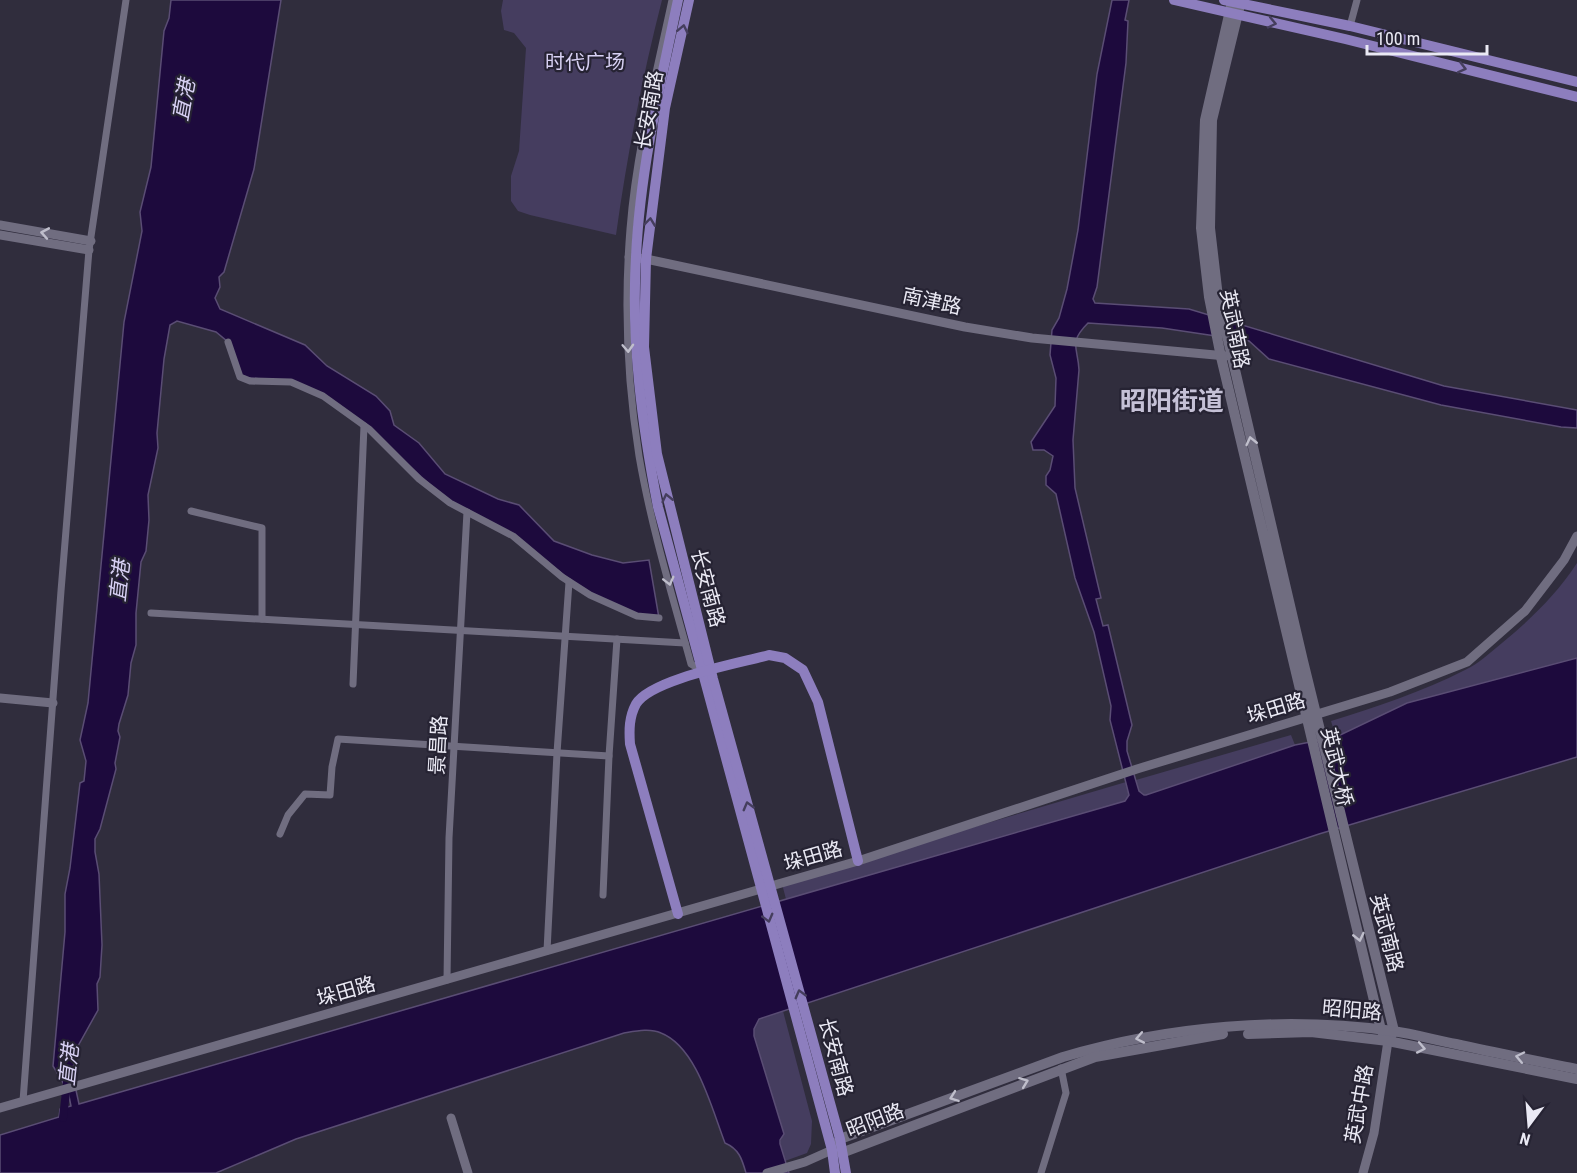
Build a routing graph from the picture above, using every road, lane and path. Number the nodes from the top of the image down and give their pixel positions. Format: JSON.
{"nodes":[{"id":1,"x":126,"y":0,"type":"edge"},
{"id":2,"x":672,"y":0,"type":"edge"},
{"id":3,"x":678,"y":0,"type":"edge"},
{"id":4,"x":689,"y":0,"type":"edge"},
{"id":5,"x":1174,"y":0,"type":"edge"},
{"id":6,"x":1357,"y":0,"type":"edge"},
{"id":7,"x":1234,"y":1,"type":"edge"},
{"id":8,"x":1233,"y":14,"type":"junction"},
{"id":9,"x":1350,"y":26,"type":"junction"},
{"id":10,"x":1577,"y":82,"type":"edge"},
{"id":11,"x":1577,"y":97,"type":"edge"},
{"id":12,"x":0,"y":225,"type":"edge"},
{"id":13,"x":0,"y":235,"type":"edge"},
{"id":14,"x":90,"y":246,"type":"junction"},
{"id":15,"x":636,"y":258,"type":"junction"},
{"id":16,"x":228,"y":342,"type":"dead end"},
{"id":17,"x":1226,"y":356,"type":"junction"},
{"id":18,"x":364,"y":426,"type":"junction"},
{"id":19,"x":191,"y":511,"type":"dead end"},
{"id":20,"x":467,"y":512,"type":"junction"},
{"id":21,"x":1577,"y":536,"type":"edge"},
{"id":22,"x":569,"y":582,"type":"junction"},
{"id":23,"x":151,"y":613,"type":"dead end"},
{"id":24,"x":659,"y":618,"type":"dead end"},
{"id":25,"x":262,"y":619,"type":"junction"},
{"id":26,"x":356,"y":624,"type":"junction"},
{"id":27,"x":460,"y":631,"type":"junction"},
{"id":28,"x":565,"y":636,"type":"junction"},
{"id":29,"x":617,"y":639,"type":"junction"},
{"id":30,"x":685,"y":643,"type":"junction"},
{"id":31,"x":1298,"y":662,"type":"joint"},
{"id":32,"x":708,"y":671,"type":"junction"},
{"id":33,"x":353,"y":684,"type":"dead end"},
{"id":34,"x":0,"y":698,"type":"edge"},
{"id":35,"x":53,"y":703,"type":"junction"},
{"id":36,"x":454,"y":747,"type":"junction"},
{"id":37,"x":557,"y":753,"type":"junction"},
{"id":38,"x":609,"y":756,"type":"junction"},
{"id":39,"x":280,"y":834,"type":"dead end"},
{"id":40,"x":858,"y":861,"type":"junction"},
{"id":41,"x":1350,"y":880,"type":"junction"},
{"id":42,"x":603,"y":895,"type":"dead end"},
{"id":43,"x":678,"y":914,"type":"junction"},
{"id":44,"x":547,"y":951,"type":"junction"},
{"id":45,"x":447,"y":980,"type":"junction"},
{"id":46,"x":1381,"y":1030,"type":"junction"},
{"id":47,"x":1394,"y":1031,"type":"junction"},
{"id":48,"x":1388,"y":1041,"type":"junction"},
{"id":49,"x":1061,"y":1068,"type":"junction"},
{"id":50,"x":1577,"y":1069,"type":"edge"},
{"id":51,"x":1577,"y":1079,"type":"edge"},
{"id":52,"x":821,"y":1092,"type":"junction"},
{"id":53,"x":23,"y":1101,"type":"junction"},
{"id":54,"x":0,"y":1108,"type":"edge"},
{"id":55,"x":451,"y":1118,"type":"dead end"},
{"id":56,"x":840,"y":1139,"type":"junction"},
{"id":57,"x":831,"y":1150,"type":"junction"},
{"id":58,"x":843,"y":1152,"type":"junction"},
{"id":59,"x":468,"y":1173,"type":"edge"},
{"id":60,"x":767,"y":1173,"type":"edge"},
{"id":61,"x":835,"y":1173,"type":"edge"},
{"id":62,"x":846,"y":1173,"type":"edge"},
{"id":63,"x":1041,"y":1173,"type":"edge"},
{"id":64,"x":1363,"y":1173,"type":"edge"}],
"edges":[{"from":1,"to":14,"type":"street"},
{"from":2,"to":15,"type":"street"},
{"from":3,"to":15,"type":"main road","name":"长安南路"},
{"from":15,"to":4,"type":"main road","name":"长安南路","one_way":true},
{"from":5,"to":8,"type":"main road"},
{"from":6,"to":9,"type":"street"},
{"from":7,"to":8,"type":"main road","name":"英武南路"},
{"from":7,"to":9,"type":"main road"},
{"from":8,"to":11,"type":"main road","one_way":true},
{"from":8,"to":17,"type":"main road","name":"英武南路"},
{"from":9,"to":10,"type":"main road"},
{"from":14,"to":12,"type":"street","one_way":true},
{"from":13,"to":14,"type":"street"},
{"from":14,"to":35,"type":"street"},
{"from":15,"to":17,"type":"street","name":"南津路"},
{"from":15,"to":30,"type":"street","one_way":true},
{"from":15,"to":32,"type":"main road","name":"长安南路"},
{"from":16,"to":18,"type":"street"},
{"from":17,"to":31,"type":"main road","name":"英武南路"},
{"from":18,"to":20,"type":"street"},
{"from":18,"to":26,"type":"street"},
{"from":19,"to":25,"type":"street"},
{"from":20,"to":22,"type":"street"},
{"from":20,"to":27,"type":"street","name":"景昌路"},
{"from":21,"to":40,"type":"street","name":"垛田路"},
{"from":22,"to":24,"type":"street"},
{"from":22,"to":28,"type":"street"},
{"from":23,"to":25,"type":"street"},
{"from":25,"to":26,"type":"street"},
{"from":26,"to":27,"type":"street"},
{"from":26,"to":33,"type":"street"},
{"from":27,"to":28,"type":"street"},
{"from":27,"to":36,"type":"street","name":"景昌路"},
{"from":28,"to":29,"type":"street"},
{"from":28,"to":37,"type":"street"},
{"from":29,"to":30,"type":"street"},
{"from":29,"to":38,"type":"street"},
{"from":30,"to":32,"type":"street"},
{"from":31,"to":41,"type":"main road","name":"英武大桥"},
{"from":32,"to":40,"type":"main road"},
{"from":32,"to":43,"type":"main road"},
{"from":32,"to":52,"type":"main road","name":"长安南路"},
{"from":34,"to":35,"type":"street"},
{"from":35,"to":53,"type":"street"},
{"from":36,"to":37,"type":"street"},
{"from":36,"to":39,"type":"street"},
{"from":36,"to":45,"type":"street","name":"景昌路"},
{"from":37,"to":38,"type":"street"},
{"from":37,"to":44,"type":"street"},
{"from":38,"to":42,"type":"street"},
{"from":40,"to":43,"type":"street","name":"垛田路"},
{"from":41,"to":46,"type":"main road","name":"英武南路","one_way":true},
{"from":41,"to":47,"type":"main road","name":"英武南路"},
{"from":43,"to":44,"type":"street","name":"垛田路"},
{"from":44,"to":45,"type":"street","name":"垛田路"},
{"from":45,"to":53,"type":"street","name":"垛田路"},
{"from":46,"to":47,"type":"main road","name":"昭阳路"},
{"from":46,"to":48,"type":"main road","name":"英武南路"},
{"from":46,"to":56,"type":"main road","name":"昭阳路","one_way":true},
{"from":47,"to":48,"type":"main road"},
{"from":50,"to":47,"type":"main road","name":"昭阳路","one_way":true},
{"from":48,"to":49,"type":"main road","name":"昭阳路"},
{"from":48,"to":51,"type":"main road","name":"昭阳路","one_way":true},
{"from":48,"to":64,"type":"street","name":"英武中路"},
{"from":58,"to":49,"type":"main road","name":"昭阳路","one_way":true},
{"from":49,"to":63,"type":"street"},
{"from":52,"to":56,"type":"main road","name":"长安南路"},
{"from":52,"to":57,"type":"main road","name":"长安南路"},
{"from":53,"to":54,"type":"street","name":"垛田路"},
{"from":55,"to":59,"type":"street"},
{"from":56,"to":57,"type":"main road","name":"昭阳路"},
{"from":56,"to":58,"type":"main road","name":"长安南路"},
{"from":57,"to":58,"type":"main road","name":"昭阳路"},
{"from":57,"to":60,"type":"street"},
{"from":57,"to":61,"type":"main road","name":"长安南路"},
{"from":58,"to":62,"type":"main road","name":"长安南路"}]}
